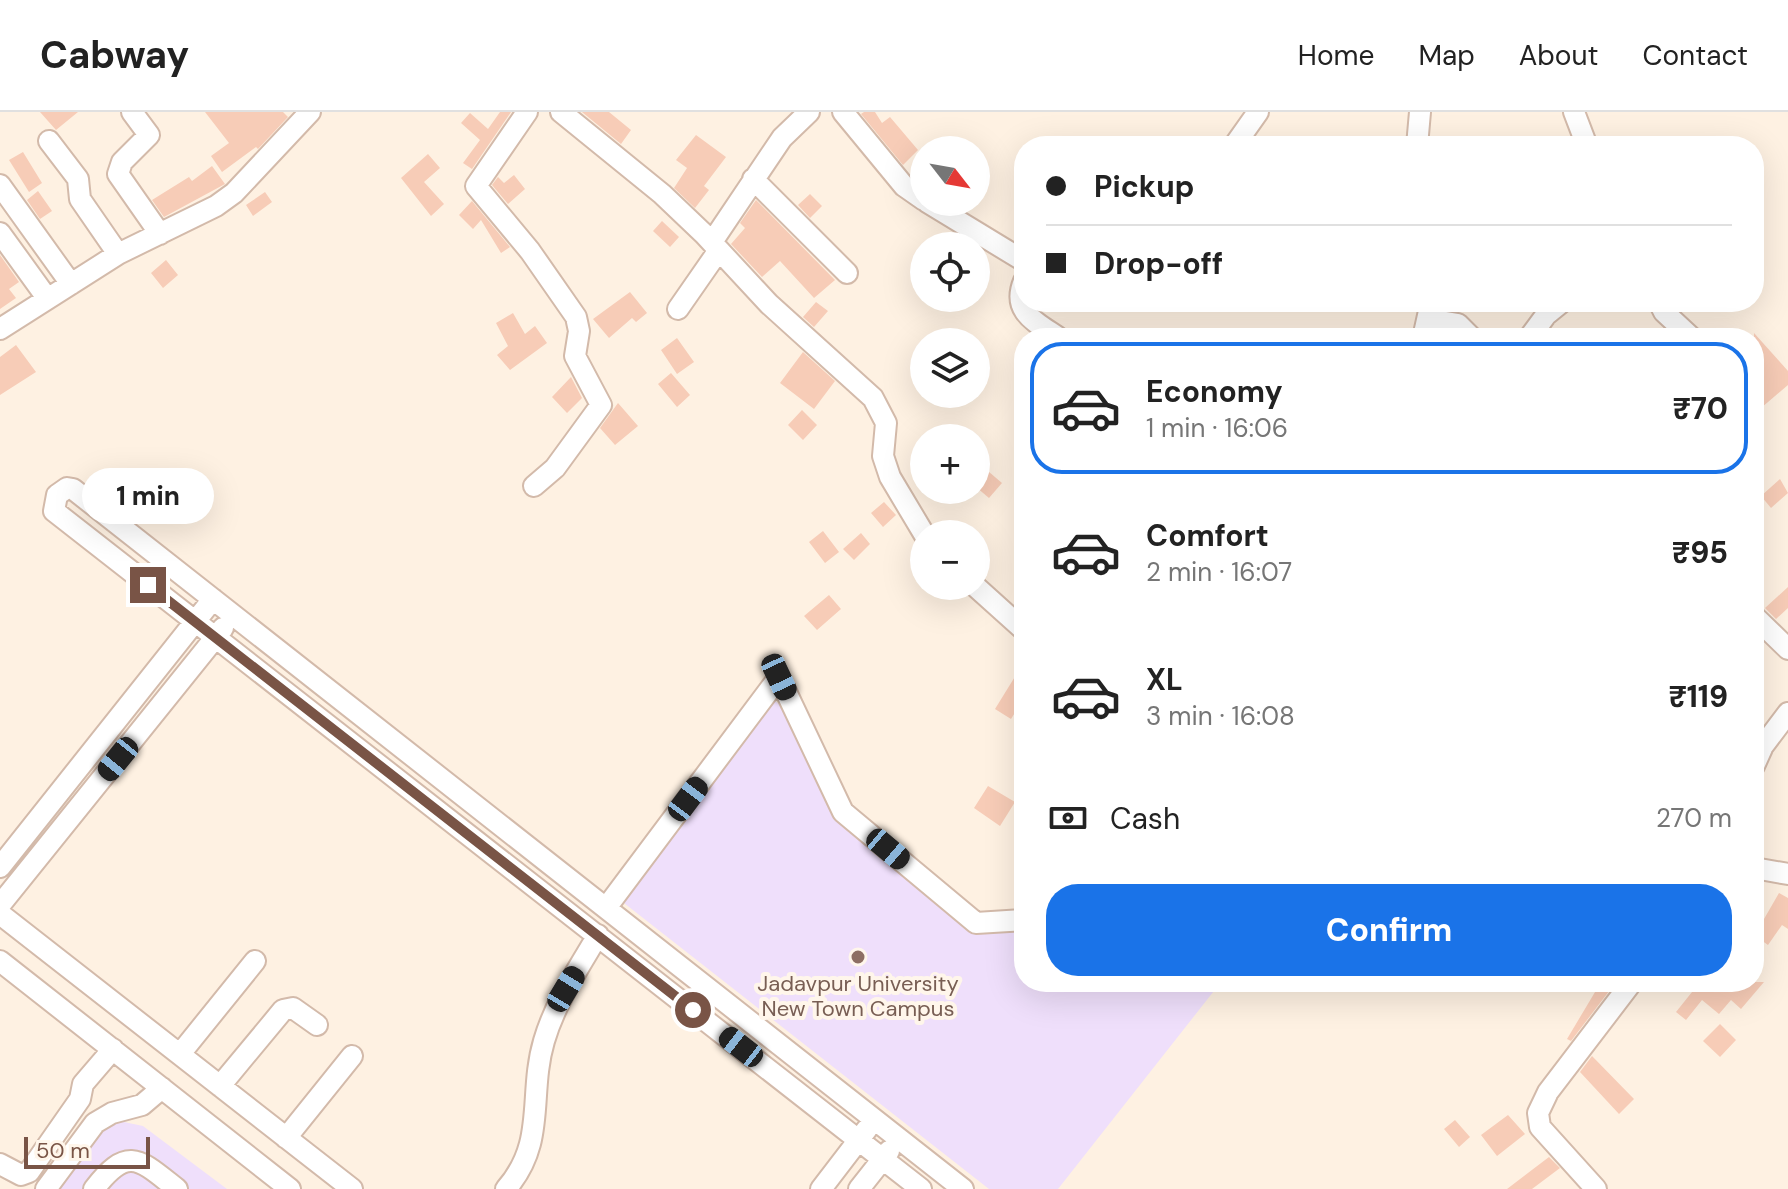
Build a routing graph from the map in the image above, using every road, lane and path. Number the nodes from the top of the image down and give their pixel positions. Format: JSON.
{"nodes":[{"id":1,"x":132,"y":112,"type":"edge"},
{"id":2,"x":310,"y":112,"type":"edge"},
{"id":3,"x":527,"y":112,"type":"edge"},
{"id":4,"x":561,"y":112,"type":"edge"},
{"id":5,"x":809,"y":112,"type":"edge"},
{"id":6,"x":843,"y":112,"type":"edge"},
{"id":7,"x":1258,"y":112,"type":"edge"},
{"id":8,"x":1420,"y":112,"type":"edge"},
{"id":9,"x":1574,"y":112,"type":"edge"},
{"id":10,"x":1241,"y":136,"type":"edge"},
{"id":11,"x":1418,"y":136,"type":"edge"},
{"id":12,"x":1583,"y":136,"type":"edge"},
{"id":13,"x":49,"y":141,"type":"dead end"},
{"id":14,"x":753,"y":179,"type":"junction"},
{"id":15,"x":0,"y":185,"type":"edge"},
{"id":16,"x":910,"y":190,"type":"edge"},
{"id":17,"x":17,"y":210,"type":"junction"},
{"id":18,"x":950,"y":216,"type":"edge"},
{"id":19,"x":0,"y":223,"type":"edge"},
{"id":20,"x":0,"y":233,"type":"edge"},
{"id":21,"x":160,"y":234,"type":"junction"},
{"id":22,"x":716,"y":246,"type":"junction"},
{"id":23,"x":118,"y":254,"type":"junction"},
{"id":24,"x":1014,"y":255,"type":"edge"},
{"id":25,"x":847,"y":273,"type":"dead end"},
{"id":26,"x":71,"y":284,"type":"junction"},
{"id":27,"x":47,"y":298,"type":"junction"},
{"id":28,"x":678,"y":309,"type":"dead end"},
{"id":29,"x":1023,"y":312,"type":"edge"},
{"id":30,"x":1550,"y":312,"type":"edge"},
{"id":31,"x":1664,"y":312,"type":"edge"},
{"id":32,"x":1426,"y":320,"type":"edge"},
{"id":33,"x":1044,"y":328,"type":"edge"},
{"id":34,"x":1462,"y":328,"type":"edge"},
{"id":35,"x":1536,"y":328,"type":"edge"},
{"id":36,"x":1681,"y":328,"type":"edge"},
{"id":37,"x":0,"y":329,"type":"edge"},
{"id":38,"x":534,"y":486,"type":"dead end"},
{"id":39,"x":916,"y":520,"type":"edge"},
{"id":40,"x":213,"y":599,"type":"junction"},
{"id":41,"x":990,"y":599,"type":"edge"},
{"id":42,"x":233,"y":615,"type":"junction"},
{"id":43,"x":1014,"y":621,"type":"edge"},
{"id":44,"x":195,"y":622,"type":"junction"},
{"id":45,"x":1764,"y":626,"type":"edge"},
{"id":46,"x":216,"y":637,"type":"junction"},
{"id":47,"x":1788,"y":649,"type":"edge"},
{"id":48,"x":1788,"y":713,"type":"edge"},
{"id":49,"x":1764,"y":744,"type":"edge"},
{"id":50,"x":0,"y":867,"type":"edge"},
{"id":51,"x":1764,"y":870,"type":"edge"},
{"id":52,"x":1788,"y":874,"type":"edge"},
{"id":53,"x":0,"y":905,"type":"edge"},
{"id":54,"x":606,"y":908,"type":"junction"},
{"id":55,"x":0,"y":914,"type":"edge"},
{"id":56,"x":1014,"y":921,"type":"edge"},
{"id":57,"x":598,"y":935,"type":"junction"},
{"id":58,"x":0,"y":961,"type":"edge"},
{"id":59,"x":255,"y":961,"type":"dead end"},
{"id":60,"x":1624,"y":992,"type":"edge"},
{"id":61,"x":317,"y":1025,"type":"dead end"},
{"id":62,"x":113,"y":1049,"type":"junction"},
{"id":63,"x":180,"y":1054,"type":"junction"},
{"id":64,"x":352,"y":1056,"type":"dead end"},
{"id":65,"x":220,"y":1086,"type":"junction"},
{"id":66,"x":162,"y":1088,"type":"junction"},
{"id":67,"x":875,"y":1118,"type":"junction"},
{"id":68,"x":286,"y":1138,"type":"junction"},
{"id":69,"x":899,"y":1138,"type":"junction"},
{"id":70,"x":859,"y":1140,"type":"junction"},
{"id":71,"x":882,"y":1159,"type":"junction"},
{"id":72,"x":0,"y":1164,"type":"edge"},
{"id":73,"x":279,"y":1186,"type":"edge"},
{"id":74,"x":46,"y":1189,"type":"edge"},
{"id":75,"x":94,"y":1189,"type":"edge"},
{"id":76,"x":177,"y":1189,"type":"edge"},
{"id":77,"x":352,"y":1189,"type":"edge"},
{"id":78,"x":506,"y":1189,"type":"edge"},
{"id":79,"x":821,"y":1189,"type":"edge"},
{"id":80,"x":859,"y":1189,"type":"edge"},
{"id":81,"x":921,"y":1189,"type":"edge"},
{"id":82,"x":963,"y":1189,"type":"edge"},
{"id":83,"x":1596,"y":1189,"type":"edge"}],
"edges":[{"from":1,"to":21,"type":"street"},
{"from":2,"to":21,"type":"street"},
{"from":3,"to":38,"type":"street"},
{"from":4,"to":22,"type":"street"},
{"from":5,"to":14,"type":"street"},
{"from":6,"to":16,"type":"street"},
{"from":7,"to":10,"type":"street"},
{"from":8,"to":11,"type":"street"},
{"from":9,"to":12,"type":"street"},
{"from":13,"to":23,"type":"street"},
{"from":14,"to":22,"type":"street"},
{"from":14,"to":25,"type":"street"},
{"from":15,"to":17,"type":"street"},
{"from":17,"to":19,"type":"street"},
{"from":17,"to":26,"type":"street"},
{"from":18,"to":24,"type":"street"},
{"from":20,"to":27,"type":"street"},
{"from":21,"to":23,"type":"street"},
{"from":22,"to":28,"type":"street"},
{"from":22,"to":39,"type":"street"},
{"from":23,"to":26,"type":"street"},
{"from":26,"to":27,"type":"street"},
{"from":27,"to":37,"type":"street"},
{"from":29,"to":33,"type":"street"},
{"from":30,"to":35,"type":"street"},
{"from":31,"to":36,"type":"street"},
{"from":32,"to":34,"type":"street"},
{"from":40,"to":42,"type":"street"},
{"from":40,"to":44,"type":"street"},
{"from":40,"to":44,"type":"street"},
{"from":41,"to":43,"type":"street"},
{"from":42,"to":46,"type":"street"},
{"from":42,"to":54,"type":"street"},
{"from":44,"to":46,"type":"street"},
{"from":44,"to":50,"type":"street"},
{"from":45,"to":47,"type":"street"},
{"from":46,"to":53,"type":"street"},
{"from":46,"to":57,"type":"street"},
{"from":48,"to":49,"type":"street"},
{"from":51,"to":52,"type":"street"},
{"from":54,"to":56,"type":"street"},
{"from":54,"to":67,"type":"street"},
{"from":55,"to":63,"type":"street"},
{"from":57,"to":70,"type":"street"},
{"from":57,"to":78,"type":"street"},
{"from":58,"to":62,"type":"street"},
{"from":59,"to":63,"type":"street"},
{"from":60,"to":83,"type":"street"},
{"from":61,"to":65,"type":"street"},
{"from":62,"to":66,"type":"street"},
{"from":62,"to":72,"type":"street"},
{"from":63,"to":65,"type":"street"},
{"from":64,"to":68,"type":"street"},
{"from":65,"to":68,"type":"street"},
{"from":66,"to":73,"type":"street"},
{"from":66,"to":74,"type":"street"},
{"from":67,"to":69,"type":"street"},
{"from":67,"to":70,"type":"street"},
{"from":68,"to":77,"type":"street"},
{"from":69,"to":71,"type":"street"},
{"from":69,"to":82,"type":"street"},
{"from":70,"to":71,"type":"street"},
{"from":70,"to":79,"type":"street"},
{"from":71,"to":80,"type":"street"},
{"from":71,"to":81,"type":"street"},
{"from":75,"to":76,"type":"street"}]}
